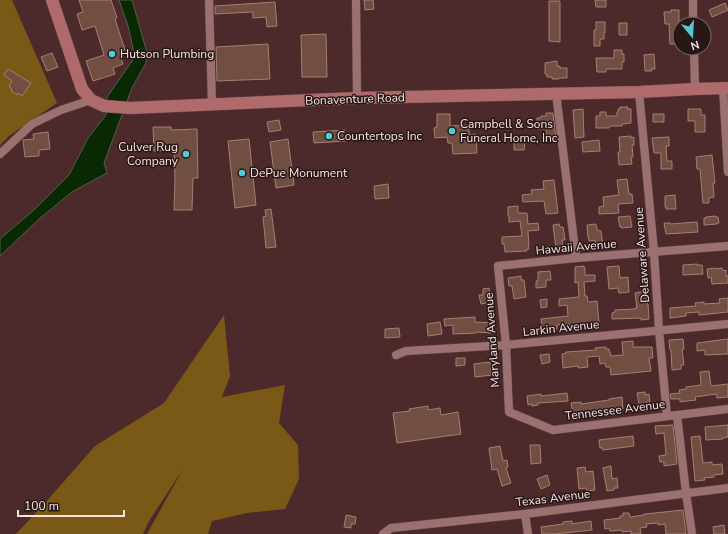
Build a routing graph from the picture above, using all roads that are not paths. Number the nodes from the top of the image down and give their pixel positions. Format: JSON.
{"nodes":[{"id":1,"x":52,"y":0,"type":"edge"},
{"id":2,"x":209,"y":0,"type":"edge"},
{"id":3,"x":356,"y":0,"type":"edge"},
{"id":4,"x":693,"y":0,"type":"edge"},
{"id":5,"x":693,"y":16,"type":"edge"},
{"id":6,"x":694,"y":56,"type":"edge"},
{"id":7,"x":695,"y":88,"type":"junction"},
{"id":8,"x":725,"y":88,"type":"edge"},
{"id":9,"x":639,"y":92,"type":"junction"},
{"id":10,"x":556,"y":93,"type":"junction"},
{"id":11,"x":357,"y":98,"type":"junction"},
{"id":12,"x":91,"y":100,"type":"junction"},
{"id":13,"x":212,"y":104,"type":"junction"},
{"id":14,"x":0,"y":154,"type":"edge"},
{"id":15,"x":728,"y":172,"type":"edge"},
{"id":16,"x":728,"y":246,"type":"edge"},
{"id":17,"x":654,"y":252,"type":"junction"},
{"id":18,"x":576,"y":258,"type":"junction"},
{"id":19,"x":498,"y":266,"type":"joint"},
{"id":20,"x":728,"y":324,"type":"edge"},
{"id":21,"x":659,"y":330,"type":"junction"},
{"id":22,"x":506,"y":345,"type":"junction"},
{"id":23,"x":396,"y":355,"type":"dead end"},
{"id":24,"x":728,"y":409,"type":"edge"},
{"id":25,"x":509,"y":412,"type":"joint"},
{"id":26,"x":678,"y":415,"type":"junction"},
{"id":27,"x":667,"y":416,"type":"junction"},
{"id":28,"x":728,"y":488,"type":"edge"},
{"id":29,"x":686,"y":493,"type":"junction"},
{"id":30,"x":525,"y":514,"type":"junction"},
{"id":31,"x":383,"y":534,"type":"edge"},
{"id":32,"x":528,"y":534,"type":"edge"},
{"id":33,"x":692,"y":534,"type":"edge"}],
"edges":[{"from":1,"to":12,"type":"street"},
{"from":2,"to":13,"type":"street"},
{"from":3,"to":11,"type":"street"},
{"from":4,"to":5,"type":"street"},
{"from":6,"to":7,"type":"street"},
{"from":7,"to":8,"type":"street","name":"Bonaventure Road"},
{"from":7,"to":9,"type":"street","name":"Bonaventure Road"},
{"from":8,"to":15,"type":"street"},
{"from":9,"to":10,"type":"street","name":"Bonaventure Road"},
{"from":9,"to":17,"type":"street","name":"Delaware Avenue"},
{"from":10,"to":11,"type":"street","name":"Bonaventure Road"},
{"from":10,"to":18,"type":"street"},
{"from":11,"to":13,"type":"street","name":"Bonaventure Road"},
{"from":12,"to":13,"type":"street","name":"Bonaventure Road"},
{"from":12,"to":14,"type":"street"},
{"from":16,"to":17,"type":"street","name":"Hawaii Avenue"},
{"from":17,"to":18,"type":"street","name":"Hawaii Avenue"},
{"from":17,"to":21,"type":"street","name":"Delaware Avenue"},
{"from":18,"to":19,"type":"street","name":"Hawaii Avenue"},
{"from":19,"to":22,"type":"street","name":"Maryland Avenue"},
{"from":20,"to":21,"type":"street","name":"Larkin Avenue"},
{"from":21,"to":22,"type":"street","name":"Larkin Avenue"},
{"from":21,"to":27,"type":"street","name":"Delaware Avenue"},
{"from":22,"to":23,"type":"street","name":"Larkin Avenue"},
{"from":22,"to":25,"type":"street","name":"Maryland Avenue"},
{"from":24,"to":26,"type":"street","name":"Tennessee Avenue"},
{"from":25,"to":27,"type":"street","name":"Tennessee Avenue"},
{"from":26,"to":27,"type":"street","name":"Tennessee Avenue"},
{"from":26,"to":29,"type":"street"},
{"from":28,"to":29,"type":"street","name":"Texas Avenue"},
{"from":29,"to":30,"type":"street","name":"Texas Avenue"},
{"from":29,"to":33,"type":"street"},
{"from":30,"to":31,"type":"street","name":"Texas Avenue"},
{"from":30,"to":32,"type":"street"}]}
